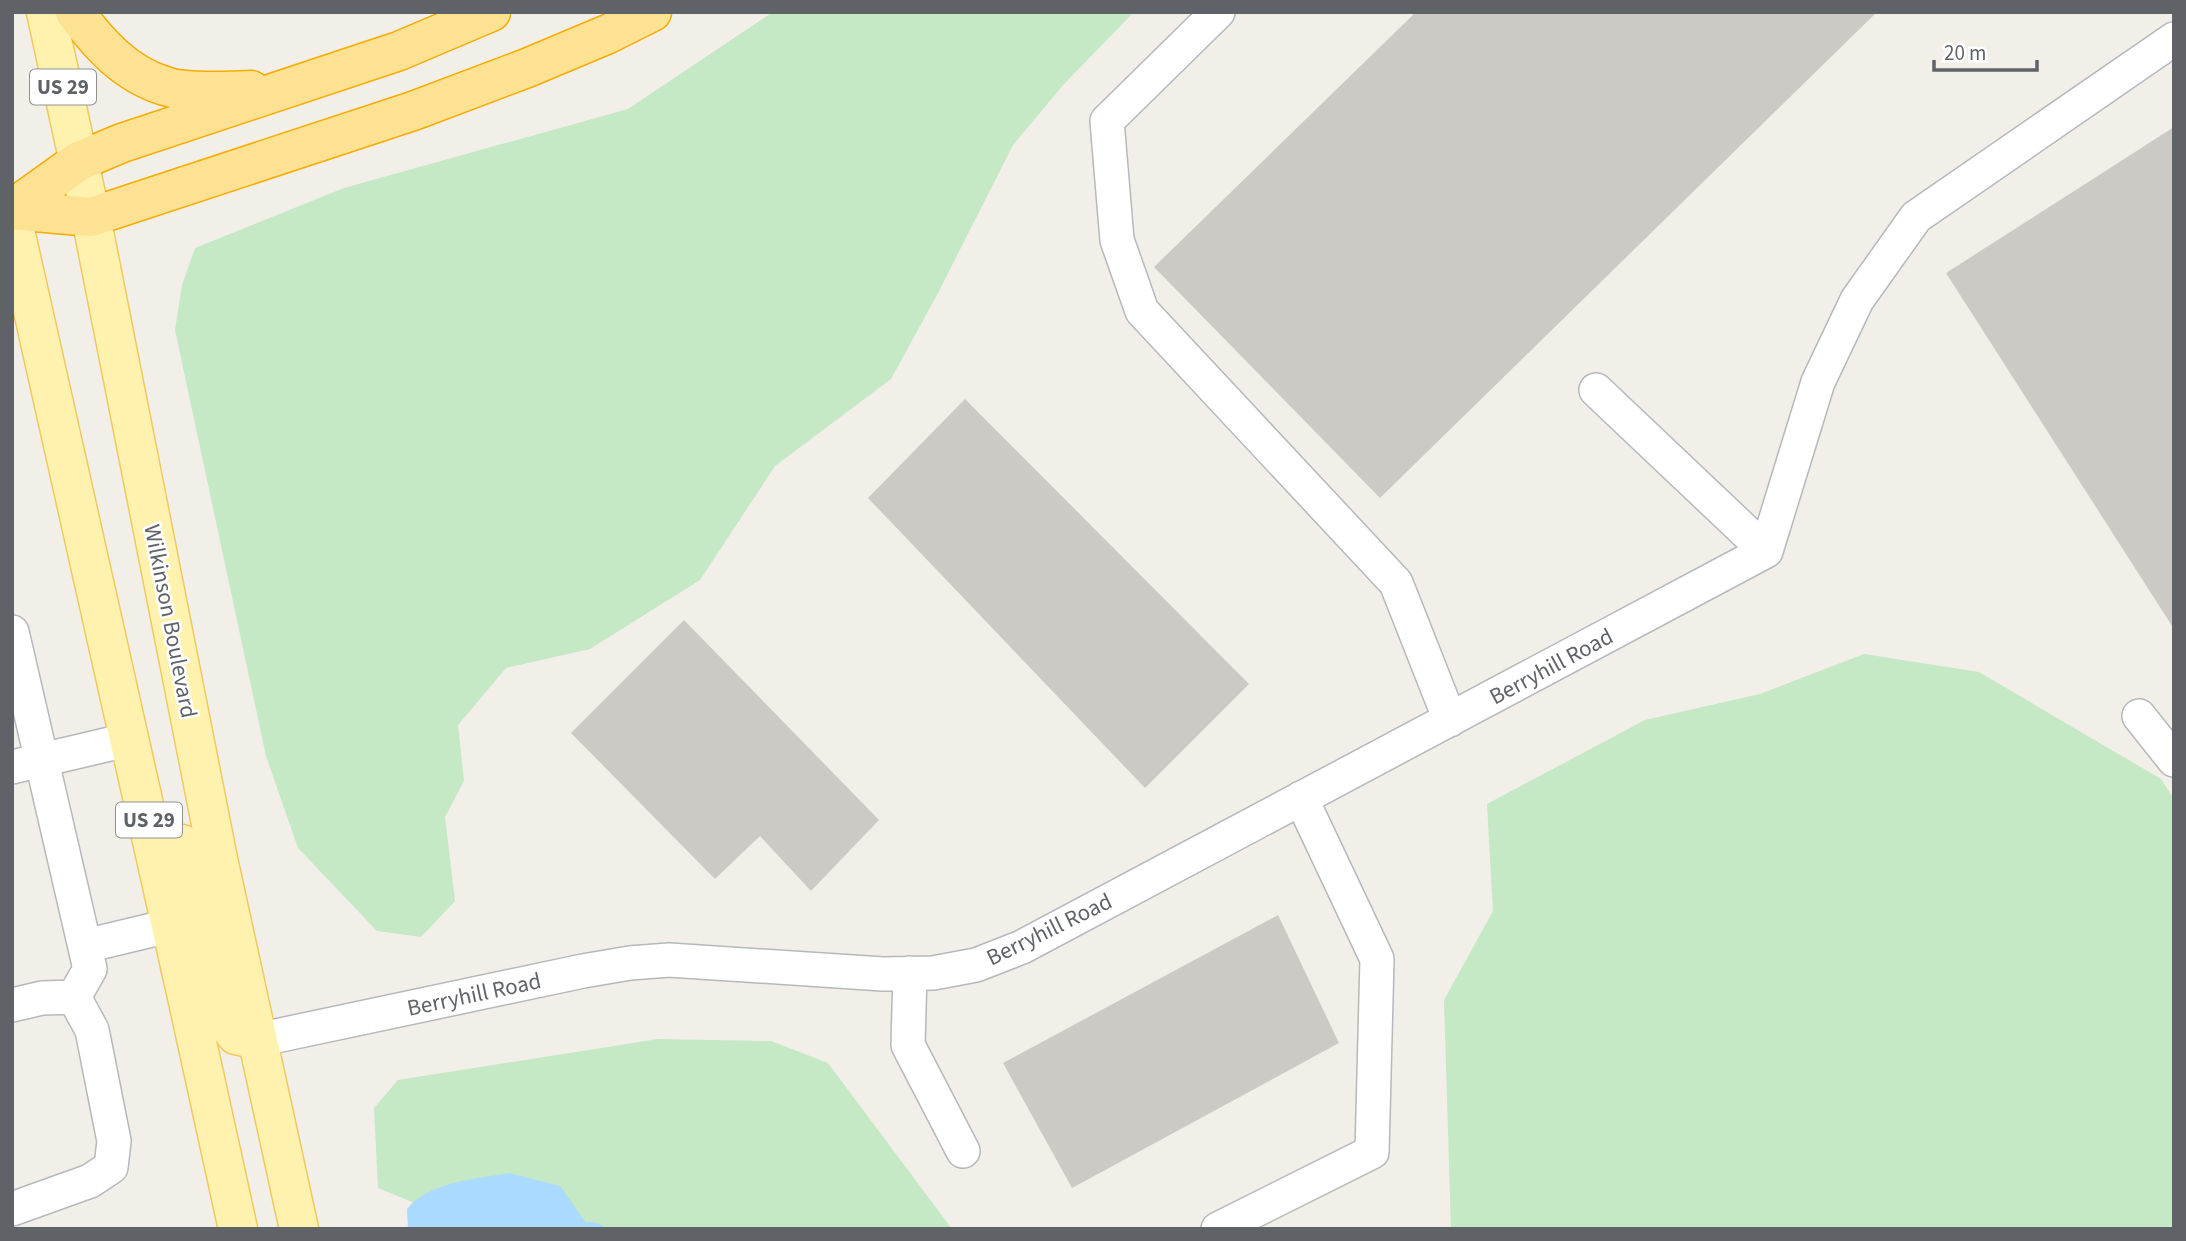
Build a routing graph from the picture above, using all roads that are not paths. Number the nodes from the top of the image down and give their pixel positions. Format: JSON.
{"nodes":[{"id":1,"x":46,"y":12,"type":"edge"},
{"id":2,"x":75,"y":12,"type":"edge"},
{"id":3,"x":491,"y":12,"type":"edge"},
{"id":4,"x":652,"y":12,"type":"edge"},
{"id":5,"x":1218,"y":12,"type":"edge"},
{"id":6,"x":2174,"y":39,"type":"edge"},
{"id":7,"x":284,"y":88,"type":"junction"},
{"id":8,"x":79,"y":161,"type":"junction"},
{"id":9,"x":12,"y":209,"type":"edge"},
{"id":10,"x":12,"y":217,"type":"edge"},
{"id":11,"x":91,"y":217,"type":"junction"},
{"id":12,"x":1597,"y":390,"type":"dead end"},
{"id":13,"x":55,"y":412,"type":"junction"},
{"id":14,"x":1766,"y":551,"type":"junction"},
{"id":15,"x":12,"y":632,"type":"edge"},
{"id":16,"x":2139,"y":716,"type":"dead end"},
{"id":17,"x":1450,"y":720,"type":"junction"},
{"id":18,"x":131,"y":739,"type":"junction"},
{"id":19,"x":2174,"y":760,"type":"edge"},
{"id":20,"x":26,"y":764,"type":"edge"},
{"id":21,"x":1301,"y":799,"type":"junction"},
{"id":22,"x":173,"y":925,"type":"junction"},
{"id":23,"x":85,"y":946,"type":"junction"},
{"id":24,"x":910,"y":974,"type":"junction"},
{"id":25,"x":74,"y":997,"type":"junction"},
{"id":26,"x":12,"y":1005,"type":"edge"},
{"id":27,"x":257,"y":1040,"type":"junction"},
{"id":28,"x":964,"y":1151,"type":"dead end"},
{"id":29,"x":12,"y":1209,"type":"edge"},
{"id":30,"x":238,"y":1229,"type":"edge"},
{"id":31,"x":299,"y":1229,"type":"edge"},
{"id":32,"x":1218,"y":1229,"type":"edge"}],
"edges":[{"from":1,"to":8,"type":"main road","name":"Wilkinson Boulevard","number":"US 29"},
{"from":2,"to":7,"type":"highway"},
{"from":3,"to":7,"type":"highway"},
{"from":4,"to":11,"type":"highway"},
{"from":5,"to":17,"type":"street"},
{"from":6,"to":14,"type":"street"},
{"from":7,"to":8,"type":"highway"},
{"from":8,"to":9,"type":"highway"},
{"from":8,"to":11,"type":"main road","name":"Wilkinson Boulevard","number":"US 29"},
{"from":9,"to":11,"type":"highway"},
{"from":10,"to":13,"type":"main road","number":"US 29"},
{"from":11,"to":27,"type":"main road","name":"Wilkinson Boulevard","number":"US 29"},
{"from":12,"to":14,"type":"street"},
{"from":13,"to":18,"type":"main road","number":"US 29"},
{"from":13,"to":27,"type":"main road"},
{"from":14,"to":17,"type":"street","name":"Berryhill Road"},
{"from":15,"to":20,"type":"street"},
{"from":16,"to":19,"type":"street"},
{"from":17,"to":21,"type":"street","name":"Berryhill Road"},
{"from":18,"to":20,"type":"street"},
{"from":18,"to":22,"type":"main road","number":"US 29"},
{"from":20,"to":23,"type":"street"},
{"from":21,"to":24,"type":"street","name":"Berryhill Road"},
{"from":21,"to":32,"type":"street"},
{"from":22,"to":23,"type":"street"},
{"from":22,"to":30,"type":"main road","number":"US 29"},
{"from":23,"to":25,"type":"street"},
{"from":24,"to":27,"type":"street","name":"Berryhill Road"},
{"from":24,"to":28,"type":"street"},
{"from":25,"to":26,"type":"street"},
{"from":25,"to":29,"type":"street"},
{"from":27,"to":31,"type":"main road","name":"Wilkinson Boulevard","number":"US 29"}]}
